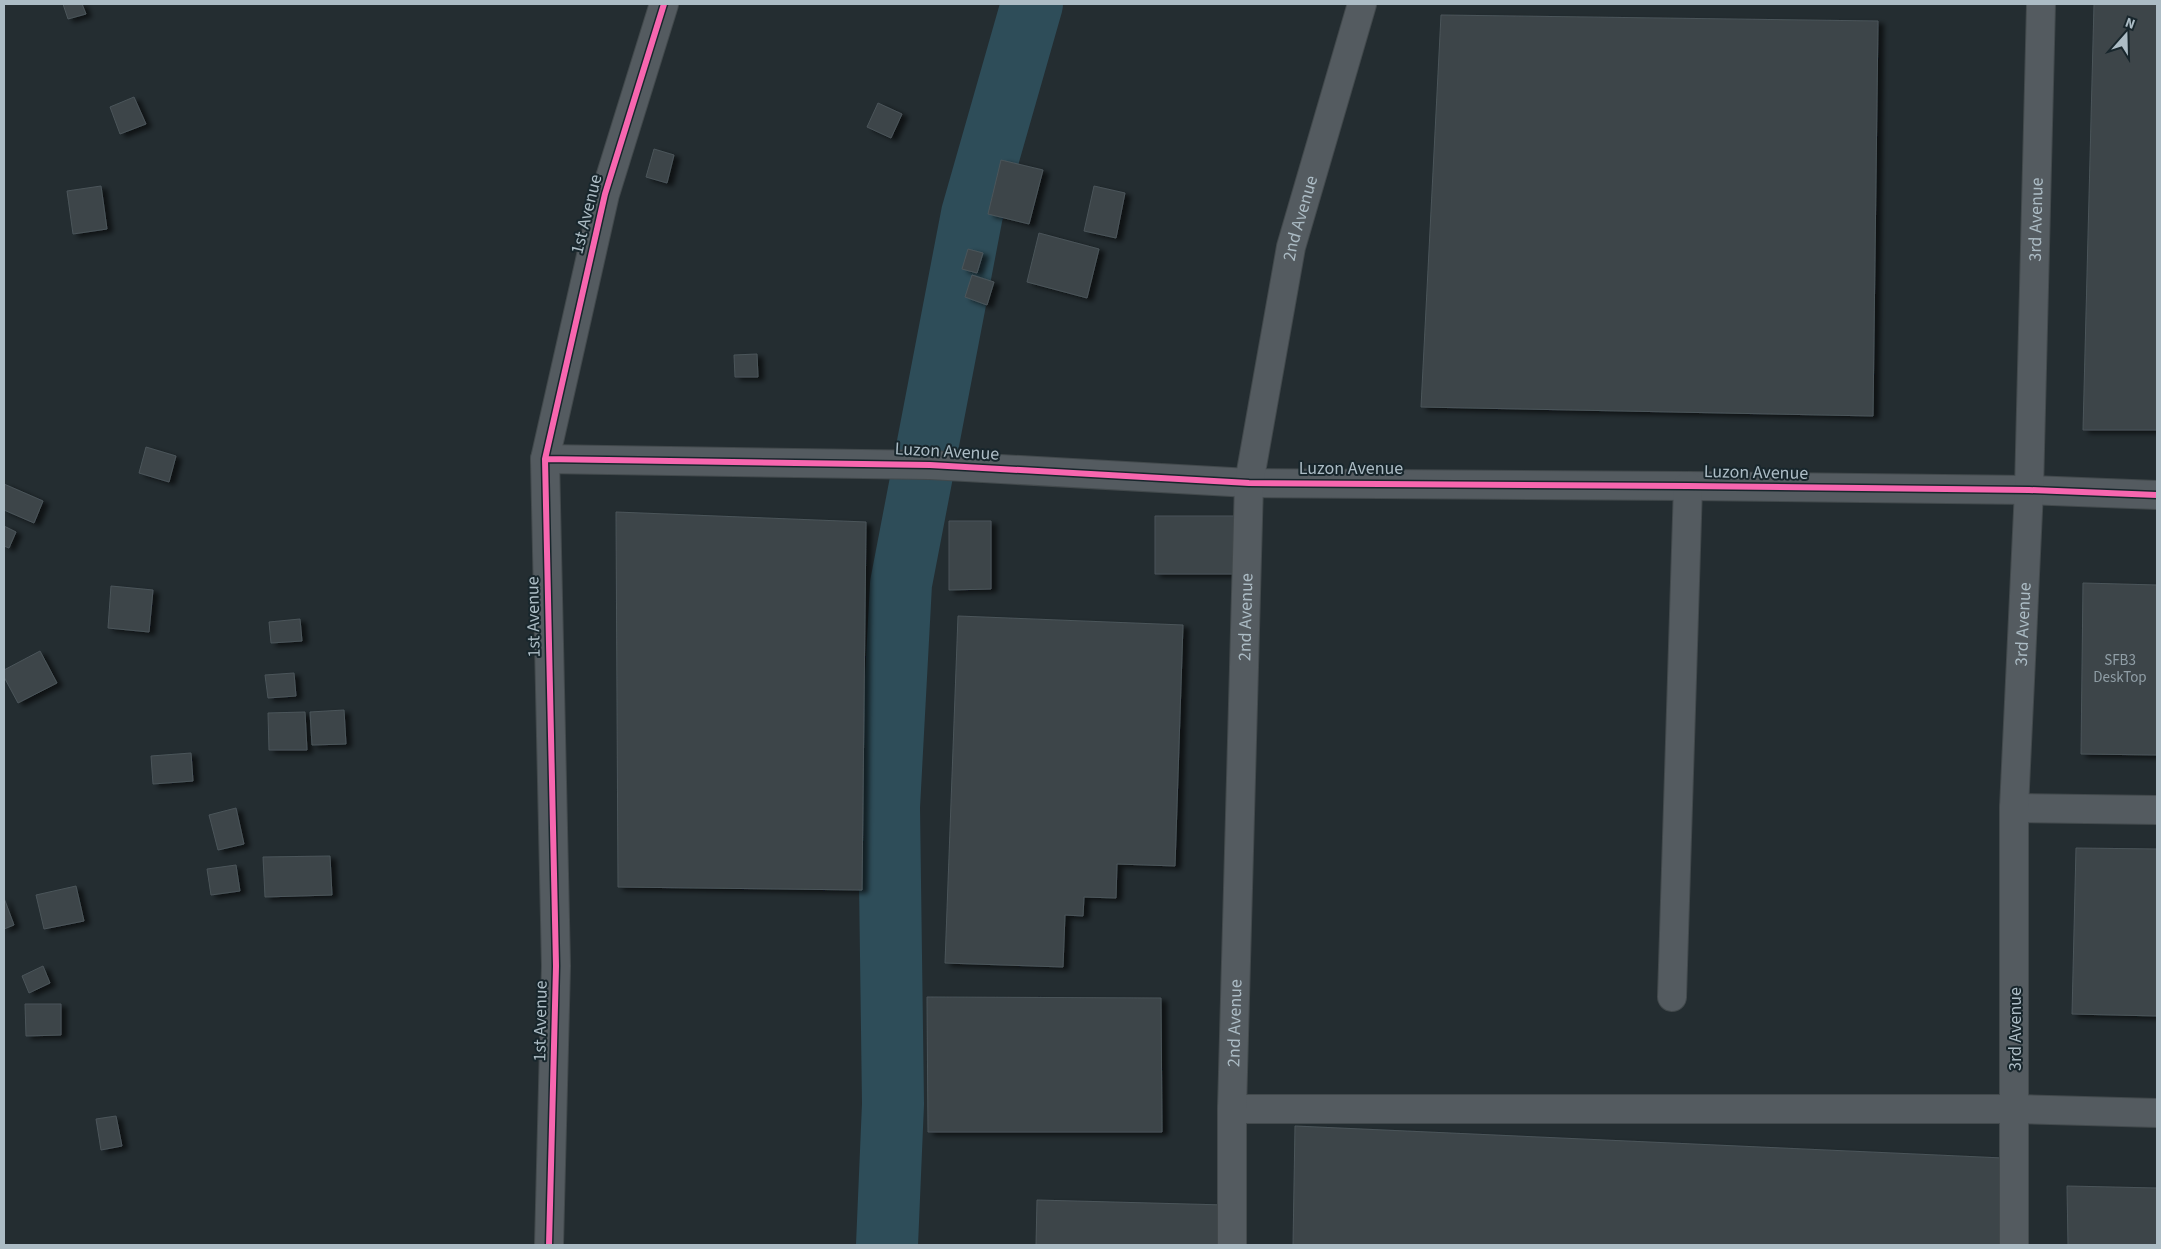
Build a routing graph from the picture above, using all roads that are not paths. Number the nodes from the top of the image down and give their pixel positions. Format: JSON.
{"nodes":[{"id":1,"x":664,"y":4,"type":"edge"},
{"id":2,"x":1362,"y":4,"type":"edge"},
{"id":3,"x":2041,"y":4,"type":"edge"},
{"id":4,"x":545,"y":459,"type":"junction"},
{"id":5,"x":1249,"y":483,"type":"junction"},
{"id":6,"x":1688,"y":486,"type":"junction"},
{"id":7,"x":2029,"y":490,"type":"junction"},
{"id":8,"x":2157,"y":495,"type":"edge"},
{"id":9,"x":2014,"y":808,"type":"junction"},
{"id":10,"x":2157,"y":810,"type":"edge"},
{"id":11,"x":1672,"y":997,"type":"dead end"},
{"id":12,"x":1232,"y":1109,"type":"junction"},
{"id":13,"x":2016,"y":1109,"type":"junction"},
{"id":14,"x":2157,"y":1113,"type":"edge"},
{"id":15,"x":549,"y":1245,"type":"edge"},
{"id":16,"x":1232,"y":1245,"type":"edge"},
{"id":17,"x":2014,"y":1245,"type":"edge"}],
"edges":[{"from":1,"to":4,"type":"street","name":"1st Avenue"},
{"from":2,"to":5,"type":"street","name":"2nd Avenue"},
{"from":3,"to":7,"type":"street","name":"3rd Avenue"},
{"from":4,"to":5,"type":"street","name":"Luzon Avenue"},
{"from":4,"to":15,"type":"street","name":"1st Avenue"},
{"from":5,"to":6,"type":"street","name":"Luzon Avenue"},
{"from":5,"to":12,"type":"street","name":"2nd Avenue"},
{"from":6,"to":7,"type":"street","name":"Luzon Avenue"},
{"from":6,"to":11,"type":"street"},
{"from":7,"to":8,"type":"street","name":"Luzon Avenue"},
{"from":7,"to":9,"type":"street","name":"3rd Avenue"},
{"from":9,"to":10,"type":"street"},
{"from":9,"to":13,"type":"street","name":"3rd Avenue"},
{"from":12,"to":13,"type":"street"},
{"from":12,"to":16,"type":"street","name":"2nd Avenue"},
{"from":13,"to":14,"type":"street"},
{"from":13,"to":17,"type":"street","name":"3rd Avenue"}]}
